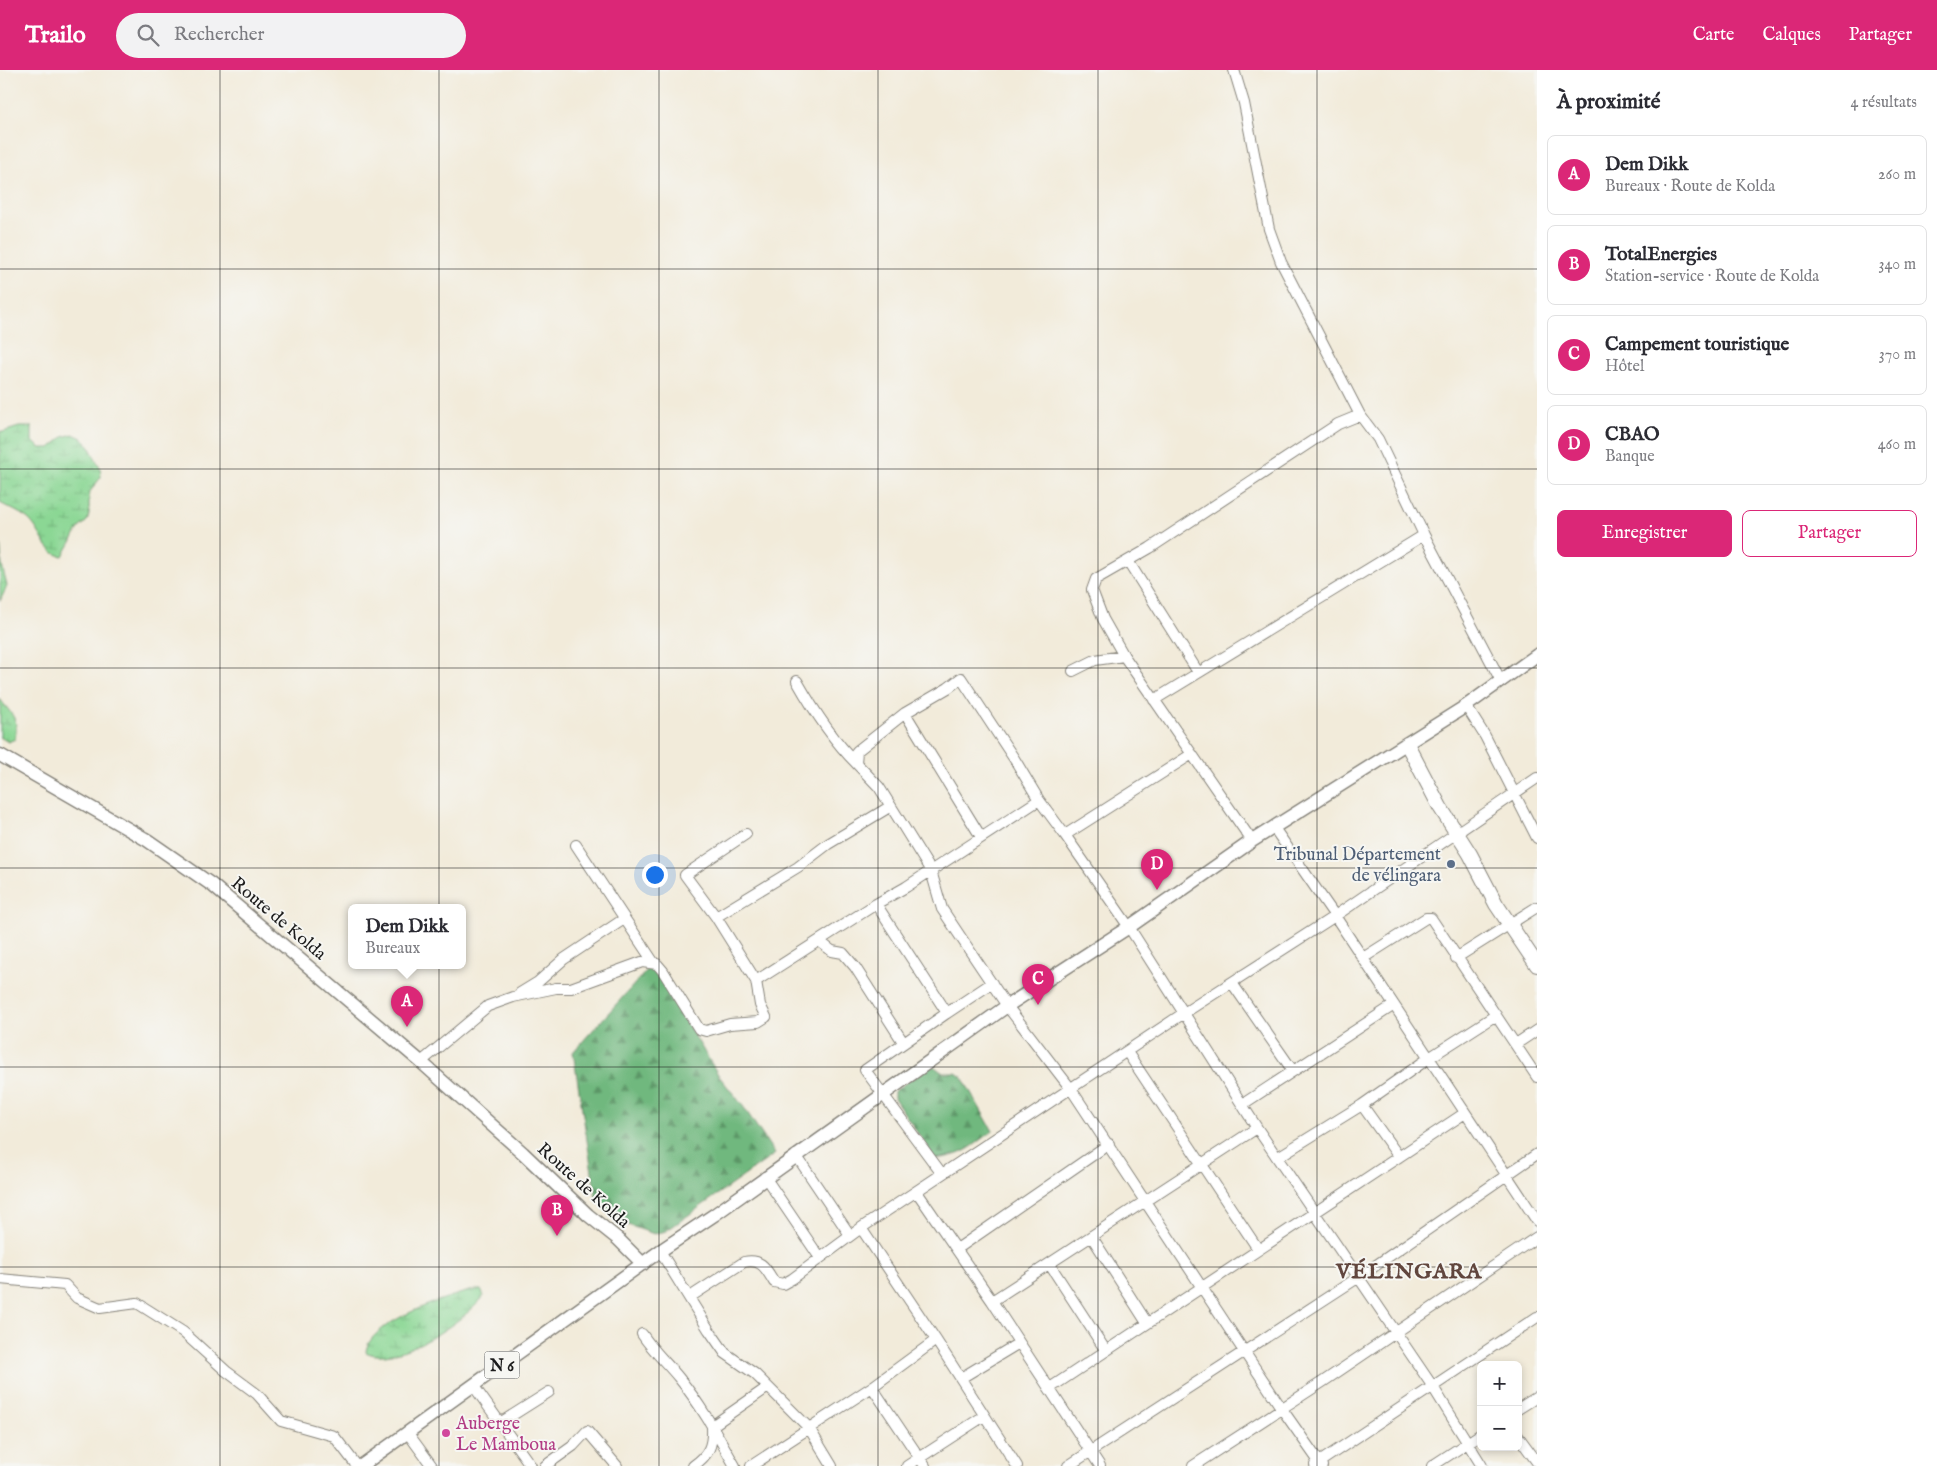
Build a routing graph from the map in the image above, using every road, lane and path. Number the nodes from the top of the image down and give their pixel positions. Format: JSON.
{"nodes":[{"id":1,"x":1234,"y":70,"type":"edge"},
{"id":2,"x":1360,"y":415,"type":"junction"},
{"id":3,"x":1424,"y":534,"type":"junction"},
{"id":4,"x":1128,"y":561,"type":"junction"},
{"id":5,"x":1124,"y":656,"type":"junction"},
{"id":6,"x":1537,"y":656,"type":"edge"},
{"id":7,"x":1073,"y":672,"type":"dead end"},
{"id":8,"x":1198,"y":672,"type":"junction"},
{"id":9,"x":797,"y":681,"type":"dead end"},
{"id":10,"x":1501,"y":681,"type":"junction"},
{"id":11,"x":1154,"y":700,"type":"junction"},
{"id":12,"x":1466,"y":706,"type":"junction"},
{"id":13,"x":904,"y":713,"type":"junction"},
{"id":14,"x":1407,"y":744,"type":"junction"},
{"id":15,"x":0,"y":754,"type":"edge"},
{"id":16,"x":1192,"y":754,"type":"junction"},
{"id":17,"x":856,"y":764,"type":"junction"},
{"id":18,"x":1537,"y":778,"type":"edge"},
{"id":19,"x":1514,"y":793,"type":"junction"},
{"id":20,"x":1039,"y":800,"type":"junction"},
{"id":21,"x":891,"y":806,"type":"junction"},
{"id":22,"x":1274,"y":828,"type":"junction"},
{"id":23,"x":1456,"y":833,"type":"junction"},
{"id":24,"x":746,"y":834,"type":"dead end"},
{"id":25,"x":1065,"y":835,"type":"junction"},
{"id":26,"x":981,"y":837,"type":"junction"},
{"id":27,"x":1537,"y":838,"type":"edge"},
{"id":28,"x":1252,"y":841,"type":"junction"},
{"id":29,"x":576,"y":845,"type":"dead end"},
{"id":30,"x":931,"y":871,"type":"junction"},
{"id":31,"x":876,"y":904,"type":"junction"},
{"id":32,"x":1537,"y":906,"type":"edge"},
{"id":33,"x":1335,"y":916,"type":"junction"},
{"id":34,"x":716,"y":917,"type":"junction"},
{"id":35,"x":624,"y":919,"type":"junction"},
{"id":36,"x":1509,"y":923,"type":"junction"},
{"id":37,"x":1129,"y":927,"type":"junction"},
{"id":38,"x":819,"y":941,"type":"junction"},
{"id":39,"x":1363,"y":958,"type":"junction"},
{"id":40,"x":1456,"y":958,"type":"junction"},
{"id":41,"x":654,"y":963,"type":"junction"},
{"id":42,"x":1537,"y":964,"type":"edge"},
{"id":43,"x":756,"y":981,"type":"junction"},
{"id":44,"x":992,"y":983,"type":"junction"},
{"id":45,"x":1232,"y":983,"type":"junction"},
{"id":46,"x":513,"y":998,"type":"junction"},
{"id":47,"x":1394,"y":1005,"type":"junction"},
{"id":48,"x":1007,"y":1006,"type":"junction"},
{"id":49,"x":947,"y":1013,"type":"junction"},
{"id":50,"x":1184,"y":1013,"type":"junction"},
{"id":51,"x":1496,"y":1015,"type":"junction"},
{"id":52,"x":1537,"y":1030,"type":"edge"},
{"id":53,"x":903,"y":1042,"type":"junction"},
{"id":54,"x":1516,"y":1044,"type":"junction"},
{"id":55,"x":1127,"y":1052,"type":"junction"},
{"id":56,"x":1429,"y":1058,"type":"junction"},
{"id":57,"x":421,"y":1062,"type":"junction"},
{"id":58,"x":1293,"y":1071,"type":"junction"},
{"id":59,"x":1537,"y":1077,"type":"edge"},
{"id":60,"x":1071,"y":1089,"type":"junction"},
{"id":61,"x":883,"y":1093,"type":"junction"},
{"id":62,"x":1243,"y":1104,"type":"junction"},
{"id":63,"x":1362,"y":1105,"type":"junction"},
{"id":64,"x":1465,"y":1113,"type":"junction"},
{"id":65,"x":1257,"y":1128,"type":"junction"},
{"id":66,"x":1109,"y":1144,"type":"junction"},
{"id":67,"x":1537,"y":1154,"type":"edge"},
{"id":68,"x":796,"y":1155,"type":"junction"},
{"id":69,"x":1278,"y":1157,"type":"junction"},
{"id":70,"x":1399,"y":1157,"type":"junction"},
{"id":71,"x":1200,"y":1164,"type":"junction"},
{"id":72,"x":942,"y":1174,"type":"junction"},
{"id":73,"x":1507,"y":1174,"type":"junction"},
{"id":74,"x":765,"y":1177,"type":"junction"},
{"id":75,"x":917,"y":1192,"type":"junction"},
{"id":76,"x":1147,"y":1201,"type":"junction"},
{"id":77,"x":1314,"y":1212,"type":"junction"},
{"id":78,"x":1537,"y":1221,"type":"edge"},
{"id":79,"x":861,"y":1228,"type":"junction"},
{"id":80,"x":850,"y":1236,"type":"junction"},
{"id":81,"x":1092,"y":1237,"type":"junction"},
{"id":82,"x":1537,"y":1237,"type":"edge"},
{"id":83,"x":957,"y":1249,"type":"junction"},
{"id":84,"x":1258,"y":1249,"type":"junction"},
{"id":85,"x":660,"y":1251,"type":"junction"},
{"id":86,"x":820,"y":1258,"type":"junction"},
{"id":87,"x":643,"y":1264,"type":"junction"},
{"id":88,"x":1050,"y":1265,"type":"junction"},
{"id":89,"x":1359,"y":1277,"type":"junction"},
{"id":90,"x":0,"y":1279,"type":"edge"},
{"id":91,"x":1202,"y":1286,"type":"junction"},
{"id":92,"x":690,"y":1297,"type":"junction"},
{"id":93,"x":992,"y":1301,"type":"junction"},
{"id":94,"x":1537,"y":1317,"type":"edge"},
{"id":95,"x":1147,"y":1323,"type":"junction"},
{"id":96,"x":1395,"y":1332,"type":"junction"},
{"id":97,"x":642,"y":1334,"type":"dead end"},
{"id":98,"x":936,"y":1340,"type":"junction"},
{"id":99,"x":1019,"y":1343,"type":"junction"},
{"id":100,"x":1244,"y":1350,"type":"junction"},
{"id":101,"x":1106,"y":1351,"type":"junction"},
{"id":102,"x":961,"y":1378,"type":"junction"},
{"id":103,"x":473,"y":1385,"type":"junction"},
{"id":104,"x":768,"y":1387,"type":"junction"},
{"id":105,"x":872,"y":1387,"type":"junction"},
{"id":106,"x":1433,"y":1387,"type":"junction"},
{"id":107,"x":1050,"y":1388,"type":"junction"},
{"id":108,"x":549,"y":1392,"type":"dead end"},
{"id":109,"x":1537,"y":1397,"type":"edge"},
{"id":110,"x":1522,"y":1406,"type":"edge"},
{"id":111,"x":1282,"y":1409,"type":"junction"},
{"id":112,"x":984,"y":1416,"type":"junction"},
{"id":113,"x":500,"y":1423,"type":"junction"},
{"id":114,"x":712,"y":1426,"type":"junction"},
{"id":115,"x":809,"y":1428,"type":"junction"},
{"id":116,"x":407,"y":1432,"type":"junction"},
{"id":117,"x":1477,"y":1437,"type":"edge"},
{"id":118,"x":1522,"y":1441,"type":"edge"},
{"id":119,"x":1467,"y":1444,"type":"junction"},
{"id":120,"x":1090,"y":1451,"type":"junction"},
{"id":121,"x":922,"y":1462,"type":"edge"},
{"id":122,"x":1537,"y":1462,"type":"edge"},
{"id":123,"x":1319,"y":1465,"type":"edge"},
{"id":124,"x":357,"y":1466,"type":"edge"},
{"id":125,"x":361,"y":1466,"type":"edge"},
{"id":126,"x":432,"y":1466,"type":"edge"},
{"id":127,"x":531,"y":1466,"type":"edge"},
{"id":128,"x":545,"y":1466,"type":"edge"},
{"id":129,"x":617,"y":1466,"type":"edge"},
{"id":130,"x":693,"y":1466,"type":"edge"},
{"id":131,"x":735,"y":1466,"type":"edge"},
{"id":132,"x":751,"y":1466,"type":"edge"},
{"id":133,"x":832,"y":1466,"type":"edge"},
{"id":134,"x":907,"y":1466,"type":"edge"},
{"id":135,"x":1017,"y":1466,"type":"edge"},
{"id":136,"x":1068,"y":1466,"type":"edge"},
{"id":137,"x":1100,"y":1466,"type":"edge"},
{"id":138,"x":1193,"y":1466,"type":"edge"},
{"id":139,"x":1432,"y":1466,"type":"edge"},
{"id":140,"x":1482,"y":1466,"type":"edge"}],
"edges":[{"from":1,"to":2,"type":"street"},
{"from":2,"to":3,"type":"street"},
{"from":2,"to":4,"type":"street"},
{"from":3,"to":8,"type":"street"},
{"from":3,"to":10,"type":"street"},
{"from":4,"to":5,"type":"street"},
{"from":4,"to":8,"type":"street"},
{"from":5,"to":7,"type":"street"},
{"from":5,"to":11,"type":"street"},
{"from":6,"to":10,"type":"main road"},
{"from":8,"to":11,"type":"street"},
{"from":9,"to":17,"type":"street"},
{"from":10,"to":12,"type":"main road"},
{"from":11,"to":16,"type":"street"},
{"from":12,"to":14,"type":"main road"},
{"from":12,"to":19,"type":"street"},
{"from":13,"to":17,"type":"street"},
{"from":13,"to":20,"type":"street"},
{"from":13,"to":26,"type":"street"},
{"from":14,"to":22,"type":"main road"},
{"from":14,"to":23,"type":"highway"},
{"from":15,"to":57,"type":"main road","name":"Route de Kolda"},
{"from":16,"to":25,"type":"street"},
{"from":16,"to":28,"type":"street"},
{"from":17,"to":21,"type":"street"},
{"from":18,"to":19,"type":"street"},
{"from":19,"to":23,"type":"street"},
{"from":19,"to":27,"type":"street"},
{"from":20,"to":25,"type":"street"},
{"from":20,"to":26,"type":"street"},
{"from":21,"to":30,"type":"street"},
{"from":21,"to":34,"type":"street"},
{"from":22,"to":28,"type":"main road"},
{"from":22,"to":33,"type":"street"},
{"from":23,"to":33,"type":"street"},
{"from":23,"to":36,"type":"highway"},
{"from":24,"to":34,"type":"street"},
{"from":25,"to":37,"type":"street"},
{"from":26,"to":30,"type":"street"},
{"from":28,"to":37,"type":"main road"},
{"from":29,"to":35,"type":"street"},
{"from":30,"to":31,"type":"street"},
{"from":30,"to":44,"type":"street"},
{"from":31,"to":38,"type":"street"},
{"from":31,"to":49,"type":"street"},
{"from":32,"to":36,"type":"street"},
{"from":33,"to":39,"type":"street"},
{"from":33,"to":45,"type":"street"},
{"from":34,"to":43,"type":"street"},
{"from":35,"to":41,"type":"street"},
{"from":35,"to":46,"type":"street"},
{"from":36,"to":40,"type":"street"},
{"from":36,"to":42,"type":"highway"},
{"from":37,"to":48,"type":"main road"},
{"from":37,"to":50,"type":"street"},
{"from":38,"to":43,"type":"street"},
{"from":38,"to":53,"type":"street"},
{"from":39,"to":40,"type":"street"},
{"from":39,"to":47,"type":"street"},
{"from":40,"to":51,"type":"street"},
{"from":41,"to":43,"type":"street"},
{"from":41,"to":46,"type":"street"},
{"from":44,"to":48,"type":"street"},
{"from":44,"to":49,"type":"street"},
{"from":45,"to":50,"type":"street"},
{"from":45,"to":58,"type":"street"},
{"from":46,"to":57,"type":"street"},
{"from":47,"to":56,"type":"street"},
{"from":47,"to":58,"type":"street"},
{"from":48,"to":60,"type":"street"},
{"from":48,"to":61,"type":"main road"},
{"from":49,"to":53,"type":"street"},
{"from":50,"to":55,"type":"street"},
{"from":50,"to":62,"type":"street"},
{"from":51,"to":54,"type":"street"},
{"from":51,"to":56,"type":"street"},
{"from":52,"to":54,"type":"street"},
{"from":53,"to":61,"type":"street"},
{"from":54,"to":59,"type":"street"},
{"from":55,"to":60,"type":"street"},
{"from":55,"to":71,"type":"street"},
{"from":56,"to":63,"type":"street"},
{"from":56,"to":64,"type":"street"},
{"from":57,"to":87,"type":"main road","name":"Route de Kolda"},
{"from":58,"to":62,"type":"street"},
{"from":60,"to":66,"type":"street"},
{"from":60,"to":72,"type":"street"},
{"from":61,"to":68,"type":"main road"},
{"from":61,"to":72,"type":"street"},
{"from":62,"to":65,"type":"street"},
{"from":63,"to":69,"type":"street"},
{"from":63,"to":70,"type":"street"},
{"from":64,"to":70,"type":"street"},
{"from":64,"to":73,"type":"street"},
{"from":65,"to":69,"type":"street"},
{"from":65,"to":71,"type":"street"},
{"from":66,"to":76,"type":"street"},
{"from":66,"to":83,"type":"street"},
{"from":67,"to":73,"type":"street"},
{"from":68,"to":74,"type":"main road"},
{"from":68,"to":80,"type":"street"},
{"from":69,"to":77,"type":"street"},
{"from":70,"to":77,"type":"street"},
{"from":71,"to":76,"type":"street"},
{"from":71,"to":84,"type":"street"},
{"from":72,"to":75,"type":"street"},
{"from":73,"to":78,"type":"street"},
{"from":73,"to":89,"type":"street"},
{"from":74,"to":85,"type":"main road"},
{"from":74,"to":86,"type":"street"},
{"from":75,"to":79,"type":"street"},
{"from":75,"to":83,"type":"street"},
{"from":76,"to":81,"type":"street"},
{"from":76,"to":91,"type":"street"},
{"from":77,"to":84,"type":"street"},
{"from":77,"to":89,"type":"street"},
{"from":79,"to":80,"type":"street"},
{"from":79,"to":98,"type":"street"},
{"from":80,"to":86,"type":"street"},
{"from":81,"to":88,"type":"street"},
{"from":81,"to":95,"type":"street"},
{"from":82,"to":96,"type":"street"},
{"from":83,"to":93,"type":"street"},
{"from":84,"to":91,"type":"street"},
{"from":85,"to":87,"type":"main road"},
{"from":85,"to":92,"type":"street"},
{"from":86,"to":92,"type":"street"},
{"from":87,"to":103,"type":"main road","number":"N 6"},
{"from":88,"to":93,"type":"street"},
{"from":88,"to":101,"type":"street"},
{"from":89,"to":96,"type":"street"},
{"from":89,"to":100,"type":"street"},
{"from":90,"to":124,"type":"street"},
{"from":91,"to":95,"type":"street"},
{"from":91,"to":100,"type":"street"},
{"from":92,"to":104,"type":"street"},
{"from":93,"to":99,"type":"street"},
{"from":94,"to":106,"type":"street"},
{"from":95,"to":101,"type":"street"},
{"from":96,"to":106,"type":"street"},
{"from":96,"to":111,"type":"street"},
{"from":97,"to":114,"type":"street"},
{"from":98,"to":102,"type":"street"},
{"from":98,"to":105,"type":"street"},
{"from":99,"to":102,"type":"street"},
{"from":99,"to":107,"type":"street"},
{"from":100,"to":111,"type":"street"},
{"from":100,"to":120,"type":"street"},
{"from":101,"to":107,"type":"street"},
{"from":102,"to":112,"type":"street"},
{"from":103,"to":113,"type":"street"},
{"from":103,"to":116,"type":"main road","number":"N 6"},
{"from":104,"to":114,"type":"street"},
{"from":104,"to":115,"type":"street"},
{"from":105,"to":115,"type":"street"},
{"from":105,"to":121,"type":"street"},
{"from":106,"to":119,"type":"street"},
{"from":106,"to":123,"type":"street"},
{"from":107,"to":120,"type":"street"},
{"from":108,"to":113,"type":"street"},
{"from":109,"to":110,"type":"street"},
{"from":111,"to":123,"type":"street"},
{"from":111,"to":138,"type":"street"},
{"from":112,"to":121,"type":"street"},
{"from":112,"to":135,"type":"street"},
{"from":113,"to":127,"type":"street"},
{"from":114,"to":130,"type":"street"},
{"from":114,"to":131,"type":"street"},
{"from":115,"to":132,"type":"street"},
{"from":115,"to":133,"type":"street"},
{"from":116,"to":125,"type":"main road","number":"N 6"},
{"from":116,"to":126,"type":"street"},
{"from":117,"to":119,"type":"street"},
{"from":118,"to":122,"type":"street"},
{"from":119,"to":139,"type":"street"},
{"from":119,"to":140,"type":"street"},
{"from":120,"to":136,"type":"street"},
{"from":120,"to":137,"type":"street"},
{"from":121,"to":134,"type":"street"},
{"from":128,"to":129,"type":"street"}]}
